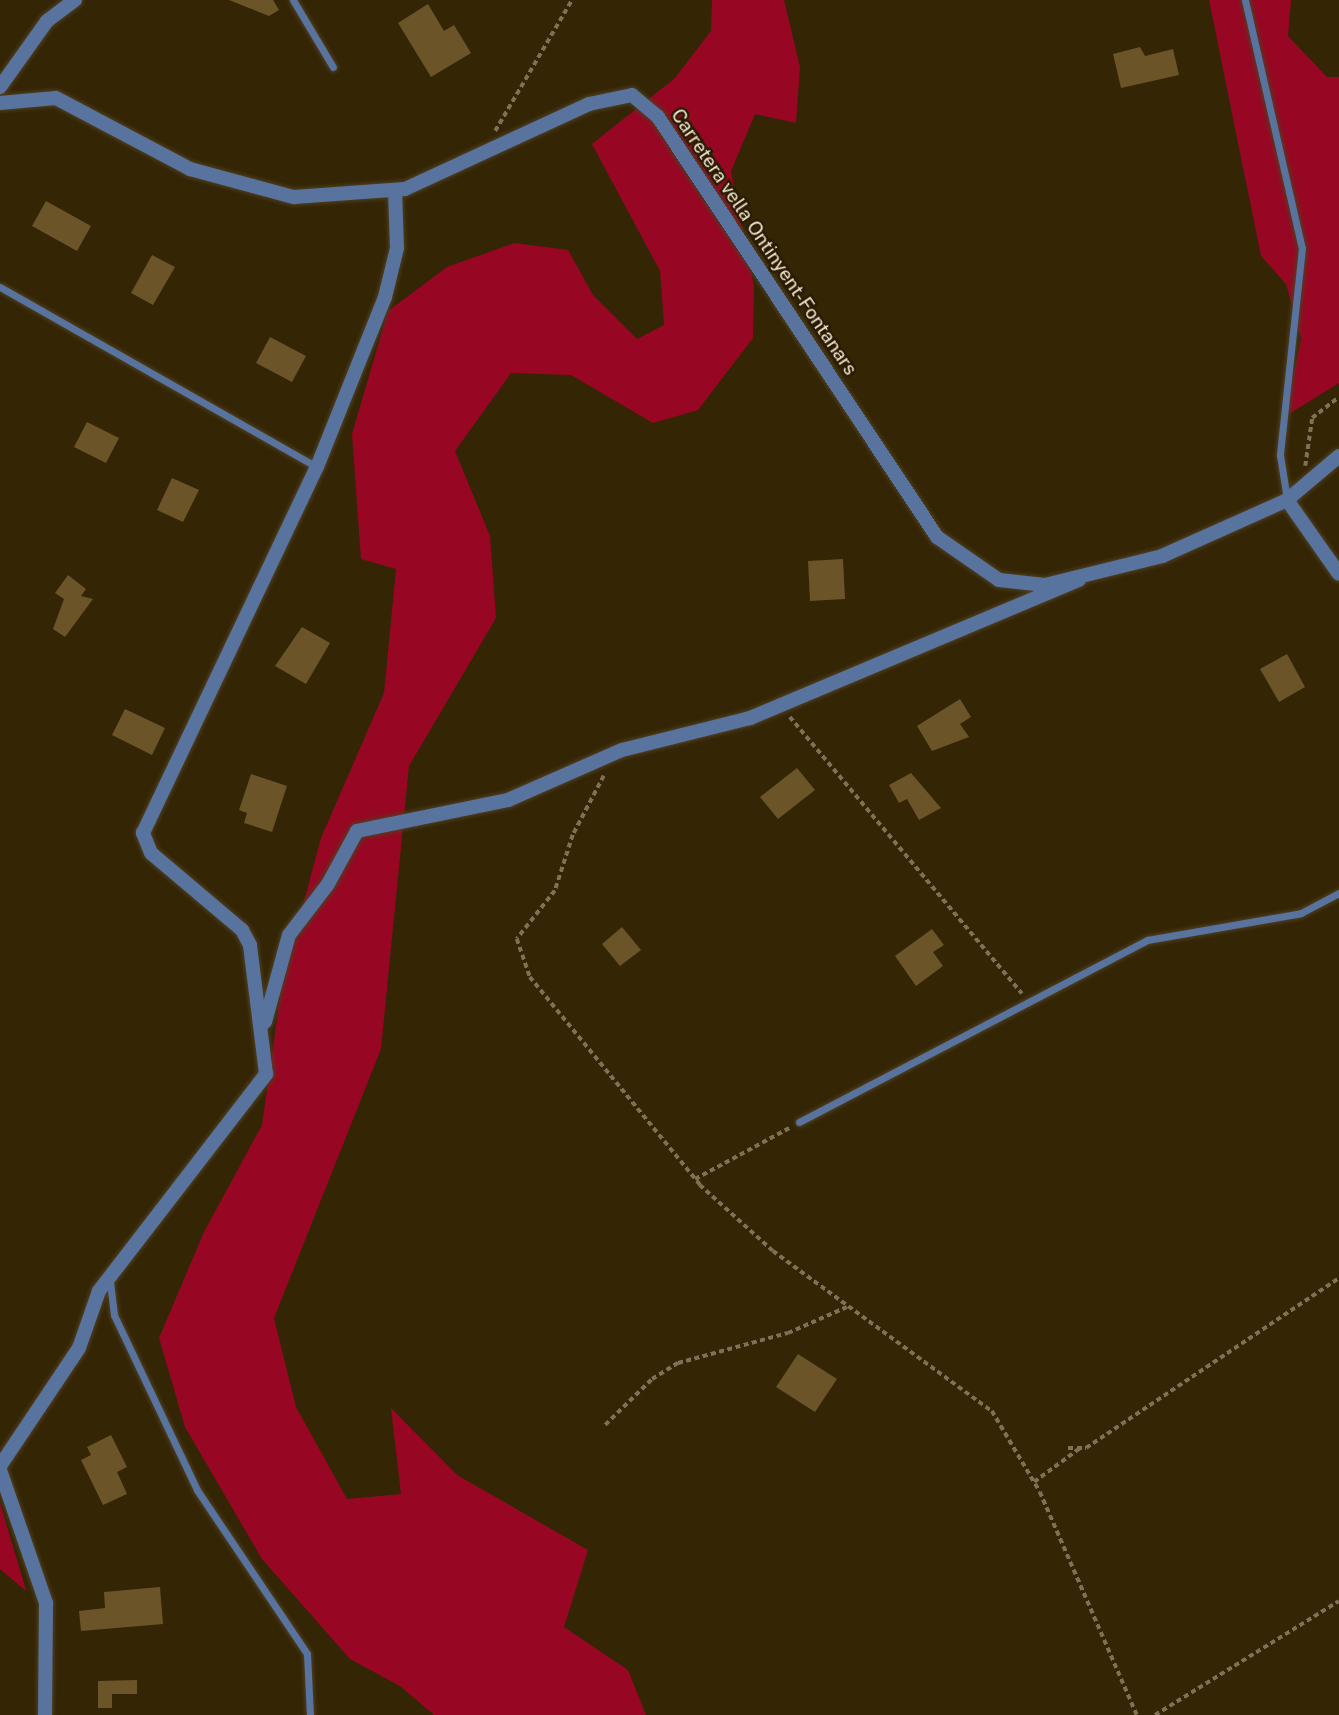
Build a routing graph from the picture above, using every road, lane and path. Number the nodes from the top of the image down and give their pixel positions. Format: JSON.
{"nodes":[{"id":1,"x":75,"y":0,"type":"edge"},
{"id":2,"x":293,"y":0,"type":"edge"},
{"id":3,"x":572,"y":0,"type":"edge"},
{"id":4,"x":1245,"y":0,"type":"edge"},
{"id":5,"x":333,"y":67,"type":"dead end"},
{"id":6,"x":0,"y":87,"type":"edge"},
{"id":7,"x":0,"y":103,"type":"edge"},
{"id":8,"x":481,"y":157,"type":"junction"},
{"id":9,"x":395,"y":190,"type":"junction"},
{"id":10,"x":0,"y":287,"type":"edge"},
{"id":11,"x":1339,"y":397,"type":"edge"},
{"id":12,"x":1339,"y":456,"type":"edge"},
{"id":13,"x":317,"y":467,"type":"junction"},
{"id":14,"x":1305,"y":485,"type":"junction"},
{"id":15,"x":1287,"y":500,"type":"junction"},
{"id":16,"x":1339,"y":574,"type":"edge"},
{"id":17,"x":1079,"y":580,"type":"junction"},
{"id":18,"x":779,"y":706,"type":"junction"},
{"id":19,"x":622,"y":750,"type":"junction"},
{"id":20,"x":1339,"y":893,"type":"edge"},
{"id":21,"x":1030,"y":1003,"type":"junction"},
{"id":22,"x":263,"y":1030,"type":"junction"},
{"id":23,"x":799,"y":1122,"type":"joint"},
{"id":24,"x":695,"y":1179,"type":"junction"},
{"id":25,"x":111,"y":1274,"type":"junction"},
{"id":26,"x":1339,"y":1278,"type":"edge"},
{"id":27,"x":847,"y":1307,"type":"junction"},
{"id":28,"x":606,"y":1425,"type":"dead end"},
{"id":29,"x":1068,"y":1447,"type":"dead end"},
{"id":30,"x":1080,"y":1448,"type":"junction"},
{"id":31,"x":0,"y":1468,"type":"edge"},
{"id":32,"x":1034,"y":1482,"type":"junction"},
{"id":33,"x":1339,"y":1601,"type":"edge"},
{"id":34,"x":45,"y":1715,"type":"edge"},
{"id":35,"x":310,"y":1715,"type":"edge"},
{"id":36,"x":1137,"y":1715,"type":"edge"},
{"id":37,"x":1155,"y":1715,"type":"edge"}],
"edges":[{"from":1,"to":6,"type":"street"},
{"from":2,"to":5,"type":"lane"},
{"from":3,"to":8,"type":"path"},
{"from":4,"to":15,"type":"lane"},
{"from":7,"to":9,"type":"street","name":"Carretera vella Ontinyent-Fontanars"},
{"from":8,"to":9,"type":"street","name":"Carretera vella Ontinyent-Fontanars"},
{"from":8,"to":17,"type":"street","name":"Carretera vella Ontinyent-Fontanars"},
{"from":9,"to":13,"type":"street"},
{"from":10,"to":13,"type":"lane"},
{"from":11,"to":14,"type":"path"},
{"from":12,"to":14,"type":"street","name":"Carretera vella Ontinyent-Fontanars"},
{"from":13,"to":22,"type":"street"},
{"from":14,"to":15,"type":"street","name":"Carretera vella Ontinyent-Fontanars"},
{"from":15,"to":16,"type":"street"},
{"from":15,"to":17,"type":"street","name":"Carretera vella Ontinyent-Fontanars"},
{"from":17,"to":18,"type":"street"},
{"from":18,"to":19,"type":"street"},
{"from":18,"to":21,"type":"path"},
{"from":19,"to":22,"type":"street"},
{"from":19,"to":24,"type":"path"},
{"from":20,"to":21,"type":"lane"},
{"from":21,"to":23,"type":"lane"},
{"from":22,"to":25,"type":"street"},
{"from":23,"to":24,"type":"path"},
{"from":24,"to":27,"type":"path"},
{"from":25,"to":31,"type":"street"},
{"from":25,"to":35,"type":"lane"},
{"from":26,"to":30,"type":"path"},
{"from":27,"to":28,"type":"path"},
{"from":27,"to":32,"type":"path"},
{"from":29,"to":30,"type":"path"},
{"from":30,"to":32,"type":"path"},
{"from":31,"to":34,"type":"street"},
{"from":32,"to":36,"type":"path"},
{"from":33,"to":37,"type":"path"}]}
